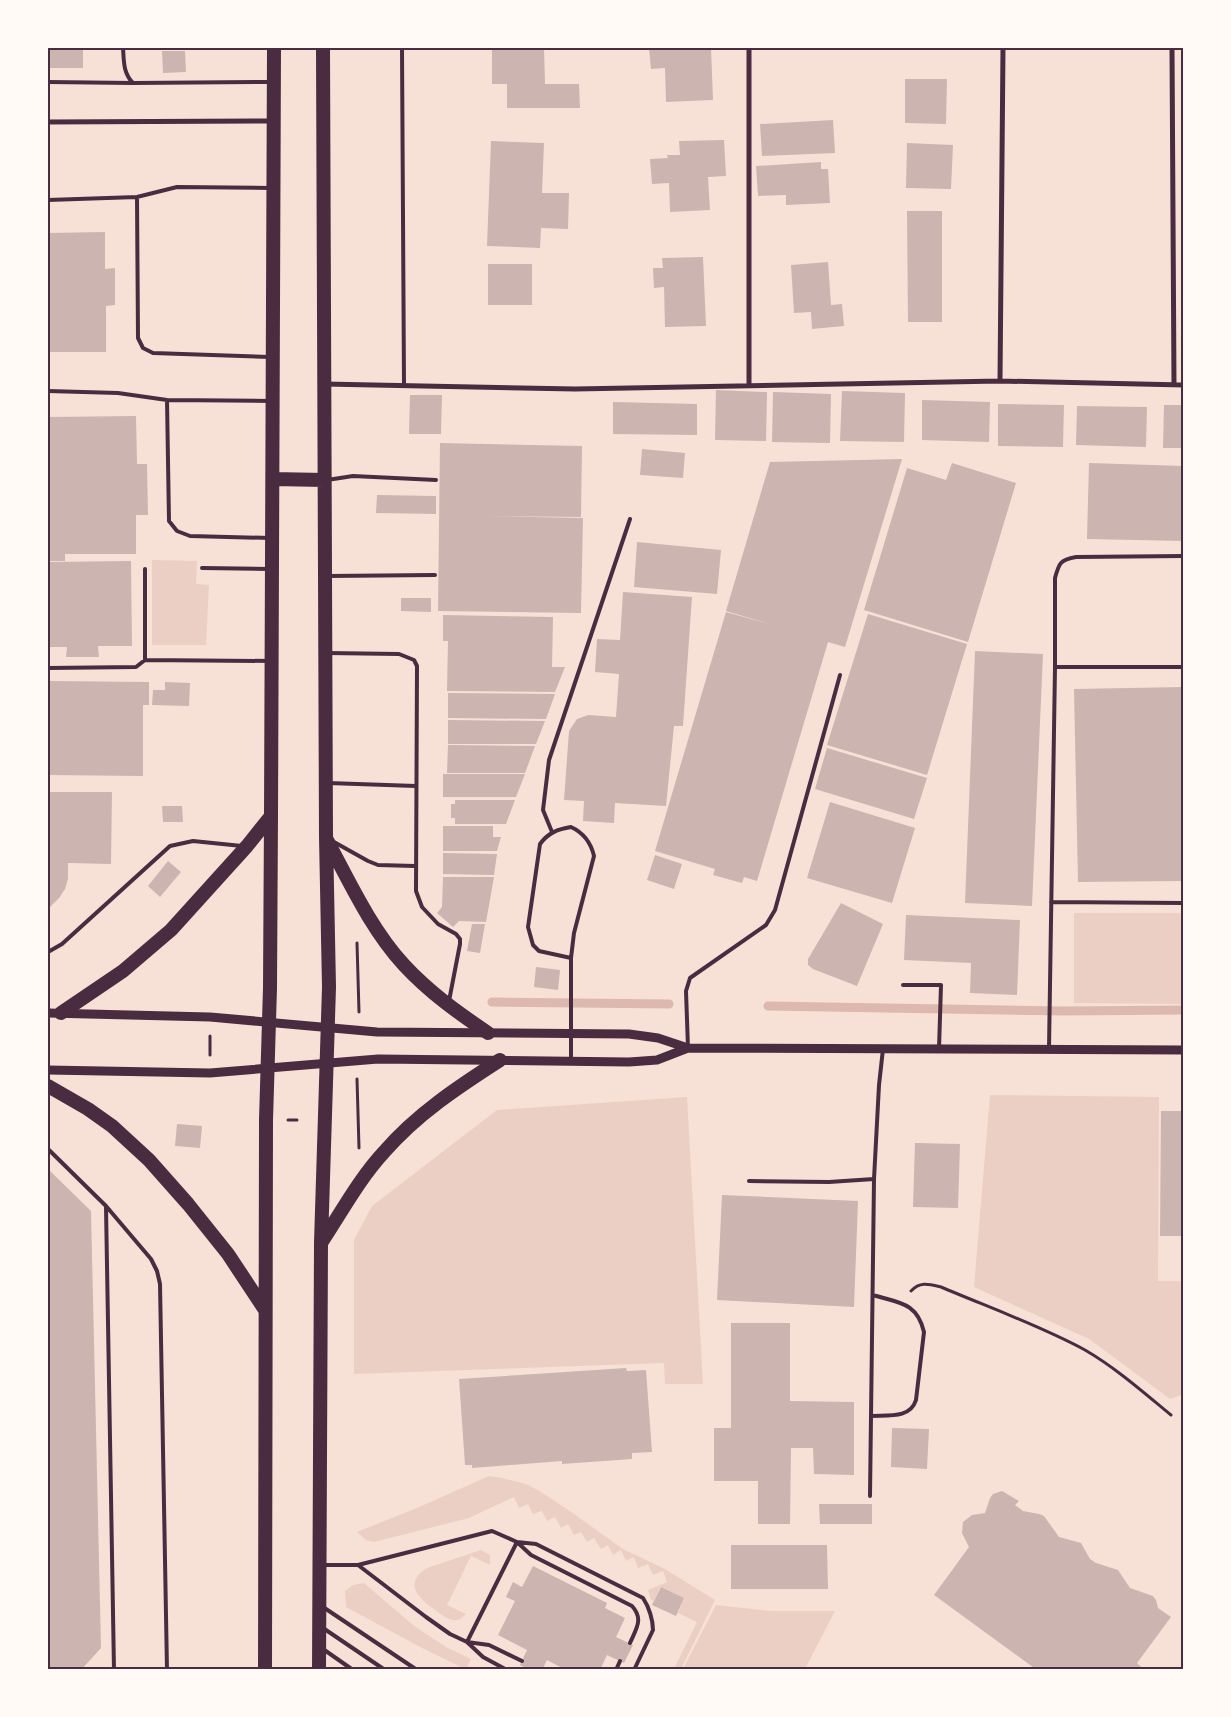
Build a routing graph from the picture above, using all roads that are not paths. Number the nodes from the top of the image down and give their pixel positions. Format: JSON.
{"nodes":[{"id":1,"x":123,"y":48,"type":"edge"},
{"id":2,"x":274,"y":48,"type":"edge"},
{"id":3,"x":323,"y":48,"type":"edge"},
{"id":4,"x":402,"y":48,"type":"edge"},
{"id":5,"x":749,"y":48,"type":"edge"},
{"id":6,"x":1003,"y":48,"type":"edge"},
{"id":7,"x":1172,"y":48,"type":"edge"},
{"id":8,"x":48,"y":82,"type":"edge"},
{"id":9,"x":274,"y":82,"type":"junction"},
{"id":10,"x":133,"y":83,"type":"junction"},
{"id":11,"x":273,"y":121,"type":"junction"},
{"id":12,"x":48,"y":122,"type":"edge"},
{"id":13,"x":273,"y":188,"type":"junction"},
{"id":14,"x":137,"y":198,"type":"junction"},
{"id":15,"x":48,"y":200,"type":"edge"},
{"id":16,"x":273,"y":357,"type":"junction"},
{"id":17,"x":1000,"y":381,"type":"junction"},
{"id":18,"x":324,"y":384,"type":"junction"},
{"id":19,"x":404,"y":385,"type":"junction"},
{"id":20,"x":749,"y":385,"type":"junction"},
{"id":21,"x":1174,"y":385,"type":"junction"},
{"id":22,"x":1184,"y":386,"type":"edge"},
{"id":23,"x":48,"y":391,"type":"edge"},
{"id":24,"x":167,"y":400,"type":"junction"},
{"id":25,"x":273,"y":401,"type":"junction"},
{"id":26,"x":273,"y":479,"type":"junction"},
{"id":27,"x":324,"y":480,"type":"junction"},
{"id":28,"x":436,"y":480,"type":"dead end"},
{"id":29,"x":630,"y":519,"type":"dead end"},
{"id":30,"x":272,"y":538,"type":"junction"},
{"id":31,"x":1184,"y":556,"type":"edge"},
{"id":32,"x":202,"y":568,"type":"dead end"},
{"id":33,"x":145,"y":569,"type":"dead end"},
{"id":34,"x":272,"y":569,"type":"junction"},
{"id":35,"x":435,"y":574,"type":"dead end"},
{"id":36,"x":325,"y":576,"type":"junction"},
{"id":37,"x":325,"y":652,"type":"junction"},
{"id":38,"x":145,"y":660,"type":"junction"},
{"id":39,"x":272,"y":661,"type":"junction"},
{"id":40,"x":1055,"y":667,"type":"junction"},
{"id":41,"x":1184,"y":667,"type":"edge"},
{"id":42,"x":48,"y":668,"type":"edge"},
{"id":43,"x":840,"y":675,"type":"dead end"},
{"id":44,"x":326,"y":783,"type":"junction"},
{"id":45,"x":416,"y":786,"type":"junction"},
{"id":46,"x":271,"y":816,"type":"junction"},
{"id":47,"x":552,"y":832,"type":"junction"},
{"id":48,"x":326,"y":837,"type":"junction"},
{"id":49,"x":247,"y":846,"type":"junction"},
{"id":50,"x":415,"y":866,"type":"junction"},
{"id":51,"x":1051,"y":902,"type":"junction"},
{"id":52,"x":1184,"y":903,"type":"edge"},
{"id":53,"x":48,"y":952,"type":"edge"},
{"id":54,"x":571,"y":958,"type":"junction"},
{"id":55,"x":903,"y":984,"type":"dead end"},
{"id":56,"x":448,"y":1006,"type":"junction"},
{"id":57,"x":54,"y":1013,"type":"edge"},
{"id":58,"x":269,"y":1022,"type":"junction"},
{"id":59,"x":328,"y":1027,"type":"junction"},
{"id":60,"x":488,"y":1033,"type":"junction"},
{"id":61,"x":571,"y":1034,"type":"junction"},
{"id":62,"x":688,"y":1048,"type":"junction"},
{"id":63,"x":884,"y":1049,"type":"junction"},
{"id":64,"x":939,"y":1049,"type":"junction"},
{"id":65,"x":1049,"y":1050,"type":"junction"},
{"id":66,"x":1184,"y":1050,"type":"edge"},
{"id":67,"x":500,"y":1060,"type":"junction"},
{"id":68,"x":572,"y":1061,"type":"junction"},
{"id":69,"x":327,"y":1062,"type":"junction"},
{"id":70,"x":268,"y":1067,"type":"junction"},
{"id":71,"x":48,"y":1070,"type":"edge"},
{"id":72,"x":48,"y":1086,"type":"edge"},
{"id":73,"x":48,"y":1149,"type":"edge"},
{"id":74,"x":874,"y":1179,"type":"junction"},
{"id":75,"x":749,"y":1181,"type":"dead end"},
{"id":76,"x":106,"y":1206,"type":"junction"},
{"id":77,"x":321,"y":1243,"type":"junction"},
{"id":78,"x":873,"y":1295,"type":"junction"},
{"id":79,"x":265,"y":1311,"type":"junction"},
{"id":80,"x":871,"y":1416,"type":"junction"},
{"id":81,"x":870,"y":1496,"type":"dead end"},
{"id":82,"x":517,"y":1542,"type":"junction"},
{"id":83,"x":320,"y":1565,"type":"junction"},
{"id":84,"x":358,"y":1565,"type":"junction"},
{"id":85,"x":319,"y":1604,"type":"junction"},
{"id":86,"x":319,"y":1626,"type":"junction"},
{"id":87,"x":467,"y":1642,"type":"junction"},
{"id":88,"x":630,"y":1643,"type":"dead end"},
{"id":89,"x":319,"y":1646,"type":"junction"},
{"id":90,"x":522,"y":1661,"type":"dead end"},
{"id":91,"x":620,"y":1662,"type":"dead end"},
{"id":92,"x":320,"y":1669,"type":"edge"},
{"id":93,"x":114,"y":1670,"type":"edge"},
{"id":94,"x":167,"y":1670,"type":"edge"},
{"id":95,"x":265,"y":1670,"type":"edge"},
{"id":96,"x":353,"y":1670,"type":"edge"},
{"id":97,"x":385,"y":1670,"type":"edge"},
{"id":98,"x":417,"y":1670,"type":"edge"},
{"id":99,"x":507,"y":1670,"type":"edge"},
{"id":100,"x":616,"y":1670,"type":"edge"},
{"id":101,"x":634,"y":1670,"type":"edge"}],
"edges":[{"from":1,"to":10,"type":"lane"},
{"from":2,"to":9,"type":"highway"},
{"from":3,"to":18,"type":"highway"},
{"from":4,"to":19,"type":"lane"},
{"from":5,"to":20,"type":"street"},
{"from":6,"to":17,"type":"street"},
{"from":7,"to":21,"type":"street"},
{"from":8,"to":10,"type":"lane"},
{"from":9,"to":10,"type":"lane"},
{"from":9,"to":11,"type":"highway"},
{"from":11,"to":12,"type":"street"},
{"from":11,"to":13,"type":"highway"},
{"from":13,"to":14,"type":"lane"},
{"from":13,"to":16,"type":"highway"},
{"from":14,"to":15,"type":"lane"},
{"from":14,"to":16,"type":"lane"},
{"from":16,"to":25,"type":"highway"},
{"from":17,"to":20,"type":"street"},
{"from":17,"to":21,"type":"street"},
{"from":18,"to":19,"type":"street"},
{"from":18,"to":27,"type":"highway"},
{"from":19,"to":20,"type":"street"},
{"from":21,"to":22,"type":"street"},
{"from":23,"to":24,"type":"lane"},
{"from":24,"to":25,"type":"lane"},
{"from":24,"to":30,"type":"lane"},
{"from":25,"to":26,"type":"highway"},
{"from":26,"to":27,"type":"highway"},
{"from":26,"to":30,"type":"highway"},
{"from":27,"to":28,"type":"lane"},
{"from":27,"to":36,"type":"highway"},
{"from":29,"to":47,"type":"lane"},
{"from":30,"to":34,"type":"highway"},
{"from":31,"to":40,"type":"lane"},
{"from":32,"to":34,"type":"lane"},
{"from":33,"to":38,"type":"lane"},
{"from":34,"to":39,"type":"highway"},
{"from":35,"to":36,"type":"lane"},
{"from":36,"to":37,"type":"highway"},
{"from":37,"to":44,"type":"highway"},
{"from":37,"to":45,"type":"lane"},
{"from":38,"to":39,"type":"lane"},
{"from":38,"to":42,"type":"lane"},
{"from":39,"to":46,"type":"highway"},
{"from":40,"to":41,"type":"lane"},
{"from":40,"to":51,"type":"lane"},
{"from":43,"to":62,"type":"lane"},
{"from":44,"to":45,"type":"lane"},
{"from":44,"to":48,"type":"highway"},
{"from":45,"to":50,"type":"lane"},
{"from":46,"to":49,"type":"highway"},
{"from":46,"to":58,"type":"highway"},
{"from":47,"to":54,"type":"lane"},
{"from":47,"to":54,"type":"lane"},
{"from":48,"to":50,"type":"lane"},
{"from":48,"to":56,"type":"highway"},
{"from":48,"to":59,"type":"highway"},
{"from":49,"to":53,"type":"lane"},
{"from":49,"to":57,"type":"highway"},
{"from":50,"to":56,"type":"lane"},
{"from":51,"to":52,"type":"lane"},
{"from":51,"to":65,"type":"lane"},
{"from":54,"to":61,"type":"lane"},
{"from":55,"to":64,"type":"lane"},
{"from":56,"to":60,"type":"highway"},
{"from":57,"to":58,"type":"street"},
{"from":58,"to":59,"type":"street"},
{"from":58,"to":70,"type":"highway"},
{"from":59,"to":60,"type":"street"},
{"from":59,"to":69,"type":"highway"},
{"from":60,"to":61,"type":"street"},
{"from":61,"to":62,"type":"street"},
{"from":61,"to":68,"type":"lane"},
{"from":62,"to":63,"type":"street"},
{"from":62,"to":68,"type":"street"},
{"from":63,"to":64,"type":"street"},
{"from":63,"to":74,"type":"lane"},
{"from":64,"to":65,"type":"street"},
{"from":65,"to":66,"type":"street"},
{"from":67,"to":68,"type":"street"},
{"from":67,"to":69,"type":"street"},
{"from":67,"to":77,"type":"highway"},
{"from":69,"to":70,"type":"street"},
{"from":69,"to":77,"type":"highway"},
{"from":70,"to":71,"type":"street"},
{"from":70,"to":79,"type":"highway"},
{"from":72,"to":79,"type":"highway"},
{"from":73,"to":76,"type":"lane"},
{"from":74,"to":75,"type":"lane"},
{"from":74,"to":78,"type":"lane"},
{"from":76,"to":93,"type":"lane"},
{"from":76,"to":94,"type":"lane"},
{"from":77,"to":83,"type":"highway"},
{"from":78,"to":80,"type":"lane"},
{"from":78,"to":80,"type":"lane"},
{"from":79,"to":95,"type":"highway"},
{"from":80,"to":81,"type":"lane"},
{"from":82,"to":84,"type":"lane"},
{"from":82,"to":87,"type":"lane"},
{"from":82,"to":88,"type":"lane"},
{"from":82,"to":101,"type":"lane"},
{"from":83,"to":84,"type":"lane"},
{"from":83,"to":85,"type":"highway"},
{"from":84,"to":87,"type":"lane"},
{"from":85,"to":86,"type":"highway"},
{"from":85,"to":98,"type":"lane"},
{"from":86,"to":89,"type":"highway"},
{"from":86,"to":97,"type":"lane"},
{"from":87,"to":90,"type":"lane"},
{"from":87,"to":99,"type":"lane"},
{"from":89,"to":92,"type":"highway"},
{"from":89,"to":96,"type":"lane"},
{"from":91,"to":100,"type":"lane"}]}
